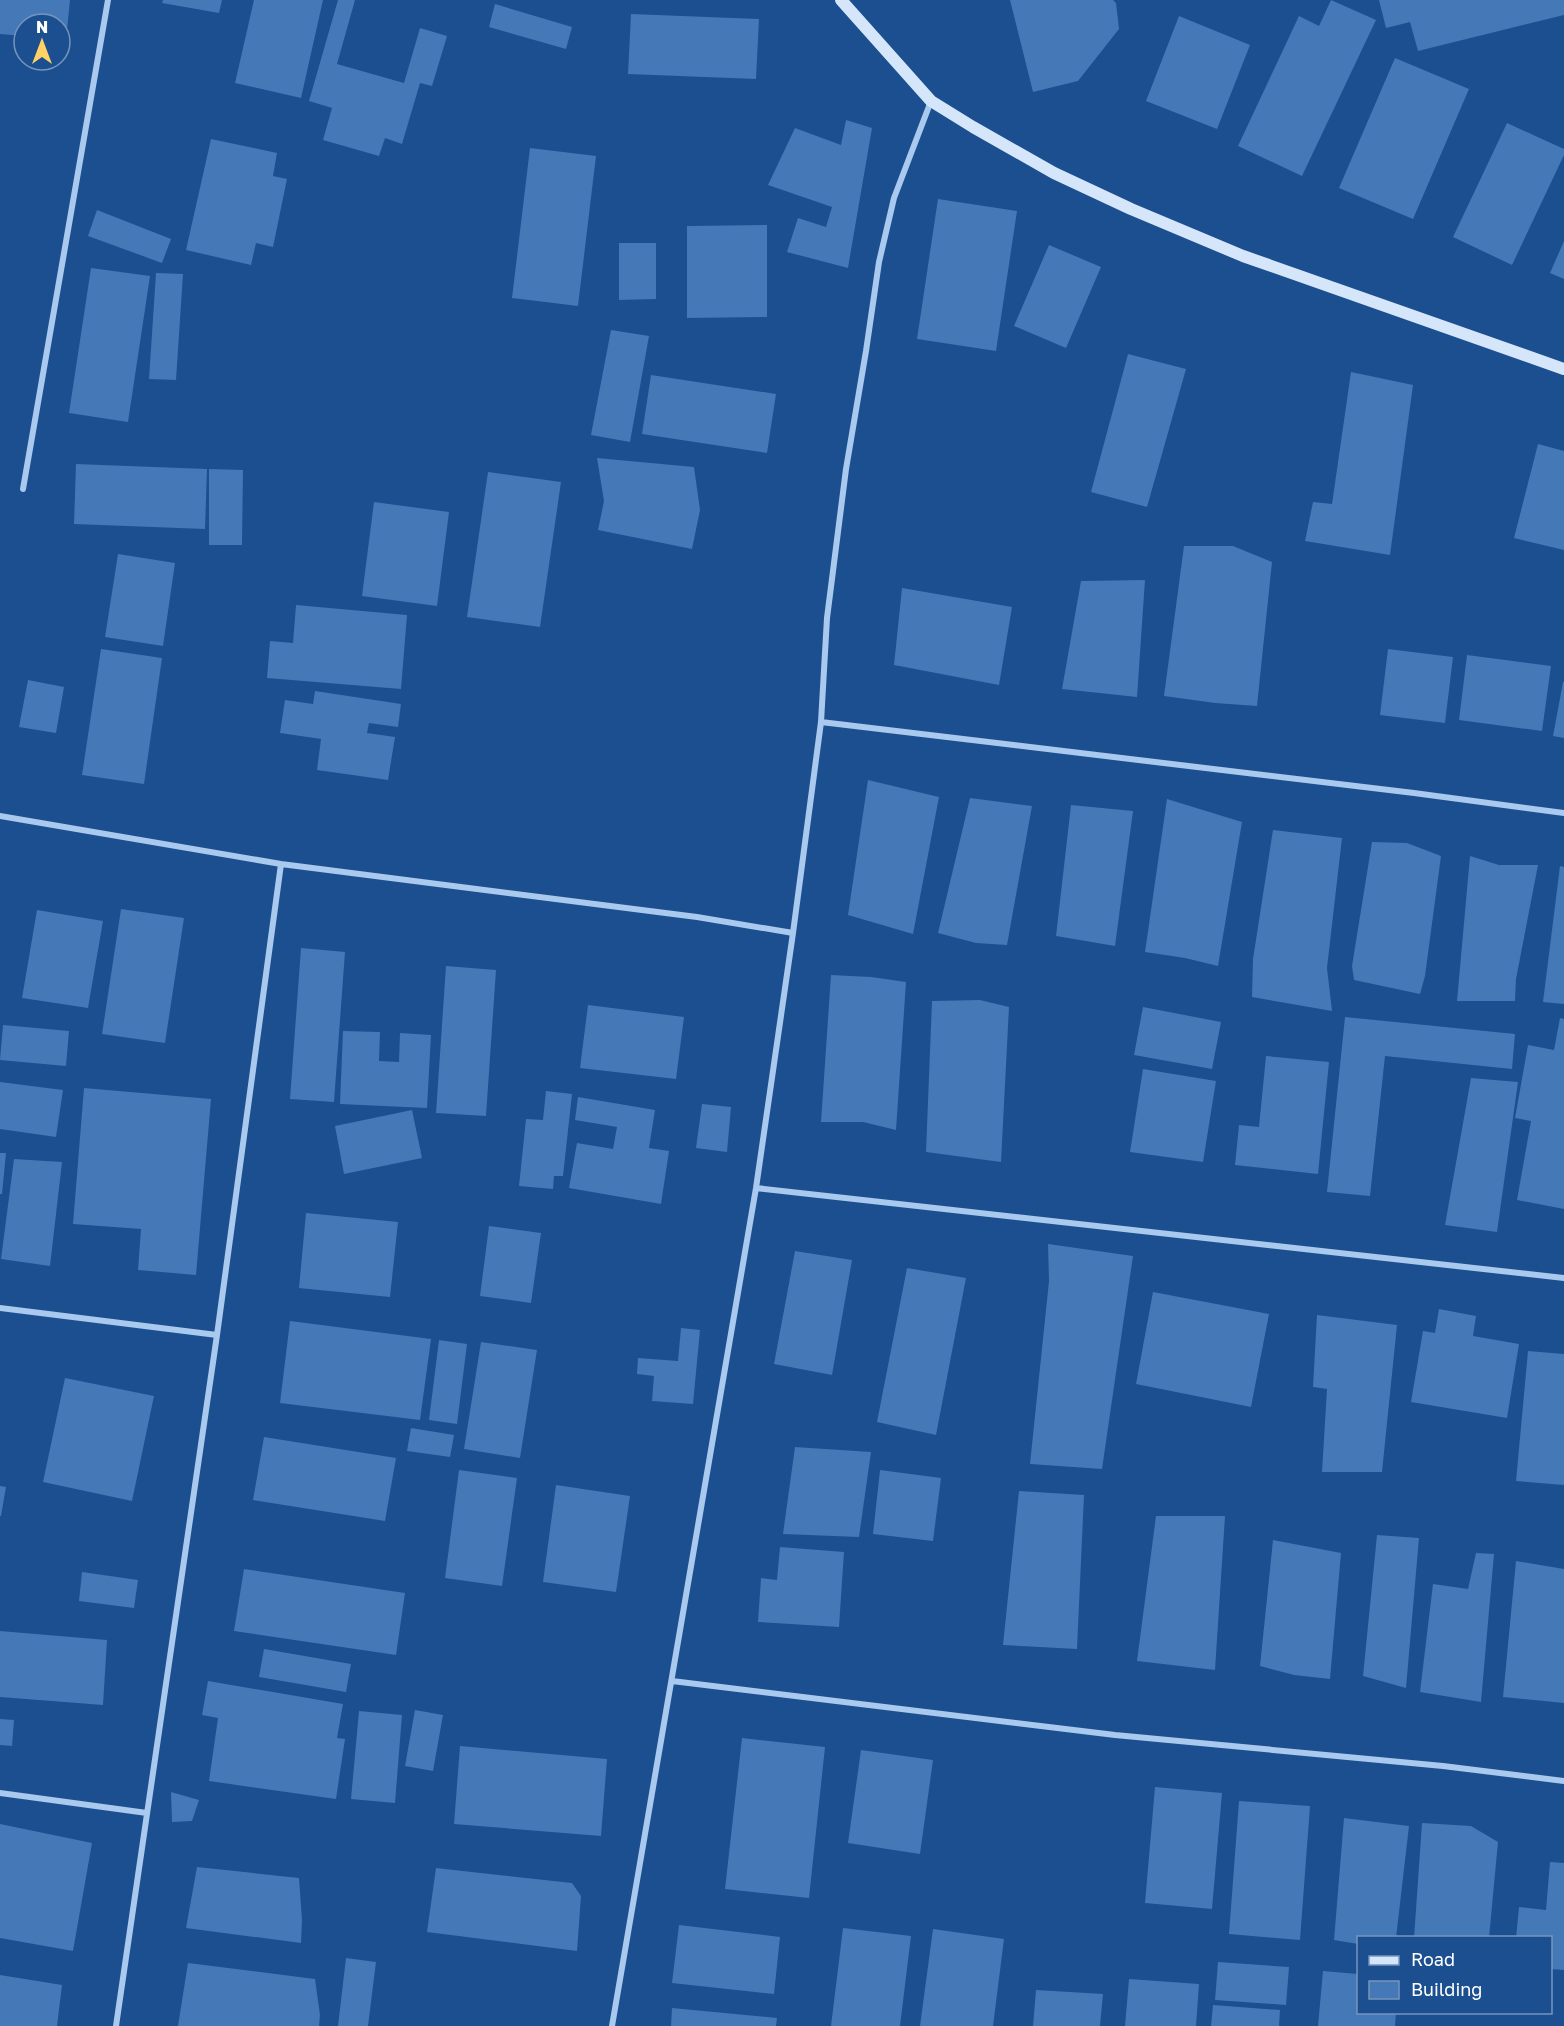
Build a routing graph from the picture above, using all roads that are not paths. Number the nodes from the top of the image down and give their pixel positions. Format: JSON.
{"nodes":[{"id":1,"x":108,"y":0,"type":"edge"},
{"id":2,"x":842,"y":0,"type":"edge"},
{"id":3,"x":930,"y":101,"type":"junction"},
{"id":4,"x":1564,"y":369,"type":"edge"},
{"id":5,"x":23,"y":489,"type":"dead end"},
{"id":6,"x":821,"y":722,"type":"junction"},
{"id":7,"x":1564,"y":813,"type":"edge"},
{"id":8,"x":0,"y":816,"type":"edge"},
{"id":9,"x":281,"y":864,"type":"junction"},
{"id":10,"x":794,"y":933,"type":"junction"},
{"id":11,"x":756,"y":1188,"type":"junction"},
{"id":12,"x":1564,"y":1278,"type":"edge"},
{"id":13,"x":0,"y":1308,"type":"edge"},
{"id":14,"x":217,"y":1335,"type":"junction"},
{"id":15,"x":672,"y":1680,"type":"junction"},
{"id":16,"x":1564,"y":1781,"type":"edge"},
{"id":17,"x":0,"y":1792,"type":"edge"},
{"id":18,"x":147,"y":1813,"type":"junction"},
{"id":19,"x":116,"y":2026,"type":"edge"},
{"id":20,"x":612,"y":2026,"type":"edge"}],
"edges":[{"from":1,"to":5,"type":"street"},
{"from":2,"to":3,"type":"street"},
{"from":3,"to":4,"type":"street"},
{"from":3,"to":6,"type":"street"},
{"from":6,"to":7,"type":"street"},
{"from":6,"to":10,"type":"street"},
{"from":8,"to":9,"type":"street"},
{"from":9,"to":10,"type":"street"},
{"from":9,"to":14,"type":"street"},
{"from":10,"to":11,"type":"street"},
{"from":11,"to":12,"type":"street"},
{"from":11,"to":15,"type":"street"},
{"from":13,"to":14,"type":"street"},
{"from":14,"to":18,"type":"street"},
{"from":15,"to":16,"type":"street"},
{"from":15,"to":20,"type":"street"},
{"from":17,"to":18,"type":"street"},
{"from":18,"to":19,"type":"street"}]}
